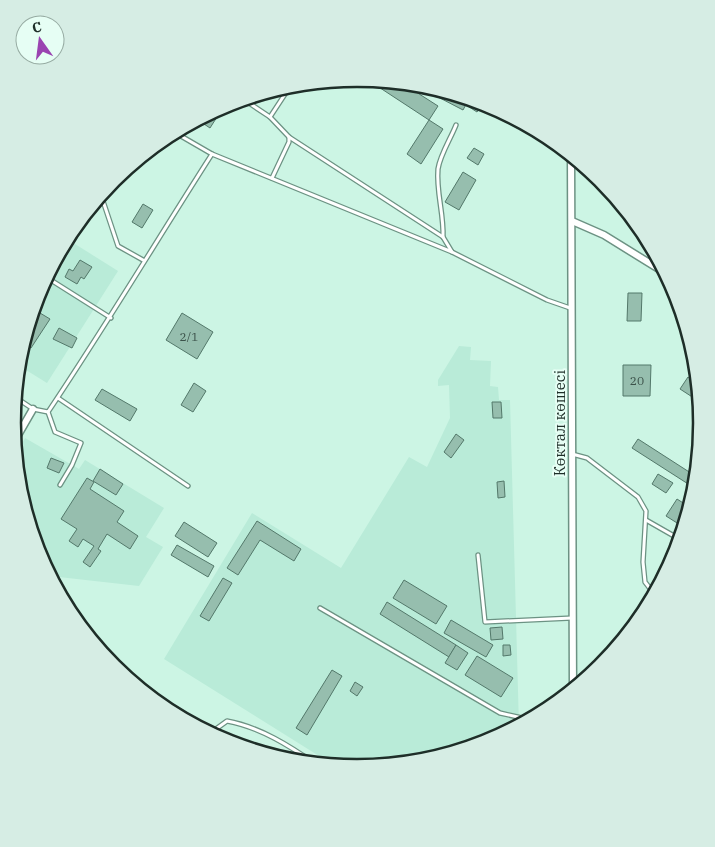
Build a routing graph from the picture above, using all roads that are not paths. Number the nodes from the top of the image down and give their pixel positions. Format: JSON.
{"nodes":[{"id":1,"x":284,"y":96,"type":"edge"},
{"id":2,"x":251,"y":104,"type":"edge"},
{"id":3,"x":270,"y":118,"type":"junction"},
{"id":4,"x":456,"y":125,"type":"dead end"},
{"id":5,"x":182,"y":137,"type":"edge"},
{"id":6,"x":289,"y":137,"type":"junction"},
{"id":7,"x":212,"y":154,"type":"junction"},
{"id":8,"x":570,"y":164,"type":"edge"},
{"id":9,"x":272,"y":178,"type":"junction"},
{"id":10,"x":104,"y":203,"type":"edge"},
{"id":11,"x":572,"y":221,"type":"junction"},
{"id":12,"x":443,"y":237,"type":"junction"},
{"id":13,"x":452,"y":252,"type":"junction"},
{"id":14,"x":143,"y":260,"type":"junction"},
{"id":15,"x":655,"y":266,"type":"edge"},
{"id":16,"x":53,"y":281,"type":"edge"},
{"id":17,"x":570,"y":308,"type":"junction"},
{"id":18,"x":111,"y":318,"type":"junction"},
{"id":19,"x":58,"y":398,"type":"junction"},
{"id":20,"x":22,"y":402,"type":"edge"},
{"id":21,"x":33,"y":409,"type":"junction"},
{"id":22,"x":48,"y":412,"type":"junction"},
{"id":23,"x":21,"y":429,"type":"edge"},
{"id":24,"x":572,"y":454,"type":"junction"},
{"id":25,"x":60,"y":486,"type":"dead end"},
{"id":26,"x":188,"y":486,"type":"dead end"},
{"id":27,"x":646,"y":520,"type":"junction"},
{"id":28,"x":674,"y":536,"type":"edge"},
{"id":29,"x":478,"y":555,"type":"dead end"},
{"id":30,"x":650,"y":589,"type":"edge"},
{"id":31,"x":320,"y":608,"type":"dead end"},
{"id":32,"x":573,"y":618,"type":"junction"},
{"id":33,"x":573,"y":681,"type":"edge"},
{"id":34,"x":521,"y":718,"type":"edge"},
{"id":35,"x":217,"y":728,"type":"edge"},
{"id":36,"x":303,"y":755,"type":"edge"}],
"edges":[{"from":1,"to":3,"type":"lane"},
{"from":2,"to":3,"type":"lane"},
{"from":3,"to":6,"type":"lane"},
{"from":4,"to":12,"type":"lane"},
{"from":5,"to":7,"type":"lane"},
{"from":6,"to":9,"type":"lane"},
{"from":6,"to":12,"type":"lane"},
{"from":7,"to":9,"type":"lane"},
{"from":7,"to":14,"type":"lane"},
{"from":8,"to":11,"type":"street","name":"Көктал көшесі"},
{"from":9,"to":13,"type":"lane"},
{"from":10,"to":14,"type":"lane"},
{"from":11,"to":15,"type":"street"},
{"from":11,"to":17,"type":"street","name":"Көктал көшесі"},
{"from":12,"to":13,"type":"lane"},
{"from":13,"to":17,"type":"lane"},
{"from":14,"to":18,"type":"lane"},
{"from":16,"to":18,"type":"lane"},
{"from":17,"to":24,"type":"street","name":"Көктал көшесі"},
{"from":18,"to":19,"type":"lane"},
{"from":19,"to":22,"type":"lane"},
{"from":19,"to":26,"type":"lane"},
{"from":20,"to":21,"type":"lane"},
{"from":21,"to":22,"type":"lane"},
{"from":21,"to":23,"type":"street"},
{"from":22,"to":25,"type":"lane"},
{"from":24,"to":27,"type":"lane"},
{"from":24,"to":32,"type":"street","name":"Көктал көшесі"},
{"from":27,"to":28,"type":"lane"},
{"from":27,"to":30,"type":"lane"},
{"from":29,"to":32,"type":"lane"},
{"from":31,"to":34,"type":"lane"},
{"from":32,"to":33,"type":"street","name":"Көктал көшесі"},
{"from":35,"to":36,"type":"lane"}]}
